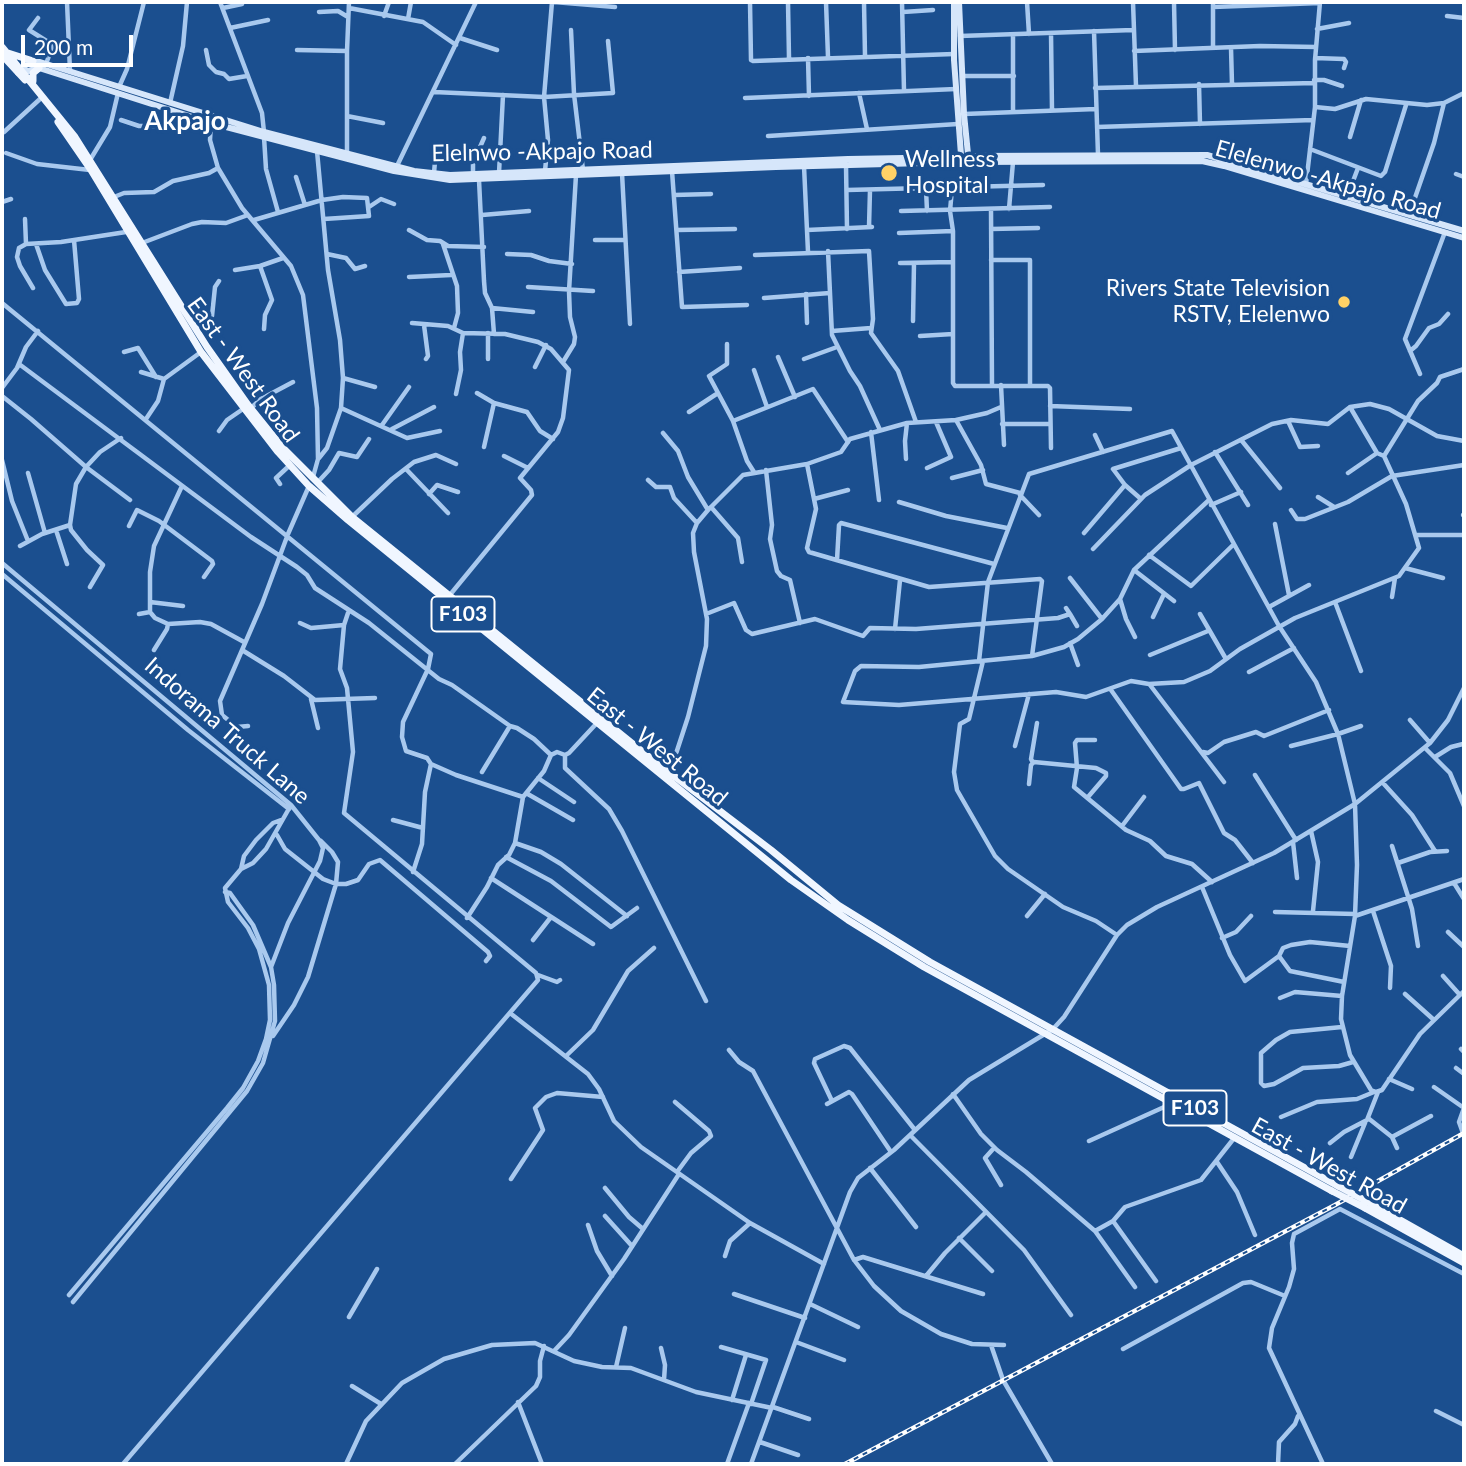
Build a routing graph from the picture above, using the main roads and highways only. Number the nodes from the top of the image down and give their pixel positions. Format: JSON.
{"nodes":[{"id":1,"x":954,"y":2,"type":"edge"},
{"id":2,"x":960,"y":2,"type":"edge"},
{"id":3,"x":4,"y":53,"type":"edge"},
{"id":4,"x":33,"y":61,"type":"junction"},
{"id":5,"x":42,"y":66,"type":"junction"},
{"id":6,"x":21,"y":72,"type":"junction"},
{"id":7,"x":34,"y":85,"type":"junction"},
{"id":8,"x":119,"y":90,"type":"junction"},
{"id":9,"x":264,"y":135,"type":"junction"},
{"id":10,"x":963,"y":142,"type":"junction"},
{"id":11,"x":981,"y":156,"type":"junction"},
{"id":12,"x":949,"y":157,"type":"junction"},
{"id":13,"x":965,"y":158,"type":"junction"},
{"id":14,"x":399,"y":168,"type":"junction"},
{"id":15,"x":476,"y":178,"type":"junction"},
{"id":16,"x":1462,"y":230,"type":"edge"},
{"id":17,"x":1464,"y":238,"type":"edge"},
{"id":18,"x":247,"y":409,"type":"junction"},
{"id":19,"x":313,"y":482,"type":"junction"},
{"id":20,"x":448,"y":598,"type":"junction"},
{"id":21,"x":1050,"y":1031,"type":"junction"},
{"id":22,"x":1335,"y":1189,"type":"junction"},
{"id":23,"x":1368,"y":1206,"type":"junction"},
{"id":24,"x":1464,"y":1256,"type":"edge"},
{"id":25,"x":1464,"y":1263,"type":"edge"}],
"edges":[{"from":1,"to":10,"type":"main road"},
{"from":2,"to":10,"type":"main road"},
{"from":3,"to":4,"type":"main road"},
{"from":3,"to":6,"type":"main road","name":"East - West Road","number":"F103"},
{"from":4,"to":5,"type":"main road","name":"Elelnwo -Akpajo Road"},
{"from":4,"to":6,"type":"main road"},
{"from":5,"to":6,"type":"main road"},
{"from":5,"to":7,"type":"main road"},
{"from":5,"to":8,"type":"main road","name":"Elelenwo -Akpajo Road"},
{"from":5,"to":8,"type":"main road","name":"Elelnwo -Akpajo Road"},
{"from":6,"to":7,"type":"main road","name":"East - West Road","number":"F103"},
{"from":6,"to":18,"type":"main road","name":"East - West Road","number":"F103"},
{"from":7,"to":18,"type":"main road","name":"East - West Road","number":"F103"},
{"from":8,"to":9,"type":"main road","name":"Elelnwo -Akpajo Road"},
{"from":8,"to":9,"type":"main road","name":"Elelenwo -Akpajo Road"},
{"from":9,"to":14,"type":"main road","name":"Elelnwo -Akpajo Road"},
{"from":9,"to":14,"type":"main road","name":"Elelenwo -Akpajo Road"},
{"from":10,"to":11,"type":"main road"},
{"from":10,"to":12,"type":"main road"},
{"from":10,"to":13,"type":"main road"},
{"from":11,"to":13,"type":"main road","name":"Elelenwo -Akpajo Road"},
{"from":11,"to":16,"type":"main road","name":"Elelenwo -Akpajo Road"},
{"from":12,"to":13,"type":"main road","name":"Elelnwo -Akpajo Road"},
{"from":12,"to":15,"type":"main road","name":"Elelnwo -Akpajo Road"},
{"from":13,"to":15,"type":"main road","name":"Elelenwo -Akpajo Road"},
{"from":13,"to":17,"type":"main road","name":"Elelenwo -Akpajo Road"},
{"from":14,"to":15,"type":"main road","name":"Elelnwo -Akpajo Road"},
{"from":14,"to":15,"type":"main road","name":"Elelenwo -Akpajo Road"},
{"from":18,"to":19,"type":"main road","name":"East - West Road","number":"F103"},
{"from":18,"to":19,"type":"main road","name":"East - West Road","number":"F103"},
{"from":19,"to":20,"type":"main road","name":"East - West Road","number":"F103"},
{"from":19,"to":20,"type":"main road","name":"East - West Road","number":"F103"},
{"from":20,"to":21,"type":"main road","name":"East - West Road","number":"F103"},
{"from":20,"to":21,"type":"main road","name":"East - West Road","number":"F103"},
{"from":21,"to":22,"type":"main road","name":"East - West Road","number":"F103"},
{"from":21,"to":22,"type":"main road","name":"East - West Road","number":"F103"},
{"from":22,"to":23,"type":"main road","name":"East - West Road","number":"F103","bridge":true},
{"from":23,"to":24,"type":"main road","name":"East - West Road","number":"F103"},
{"from":23,"to":25,"type":"main road","name":"East - West Road","number":"F103"}]}
